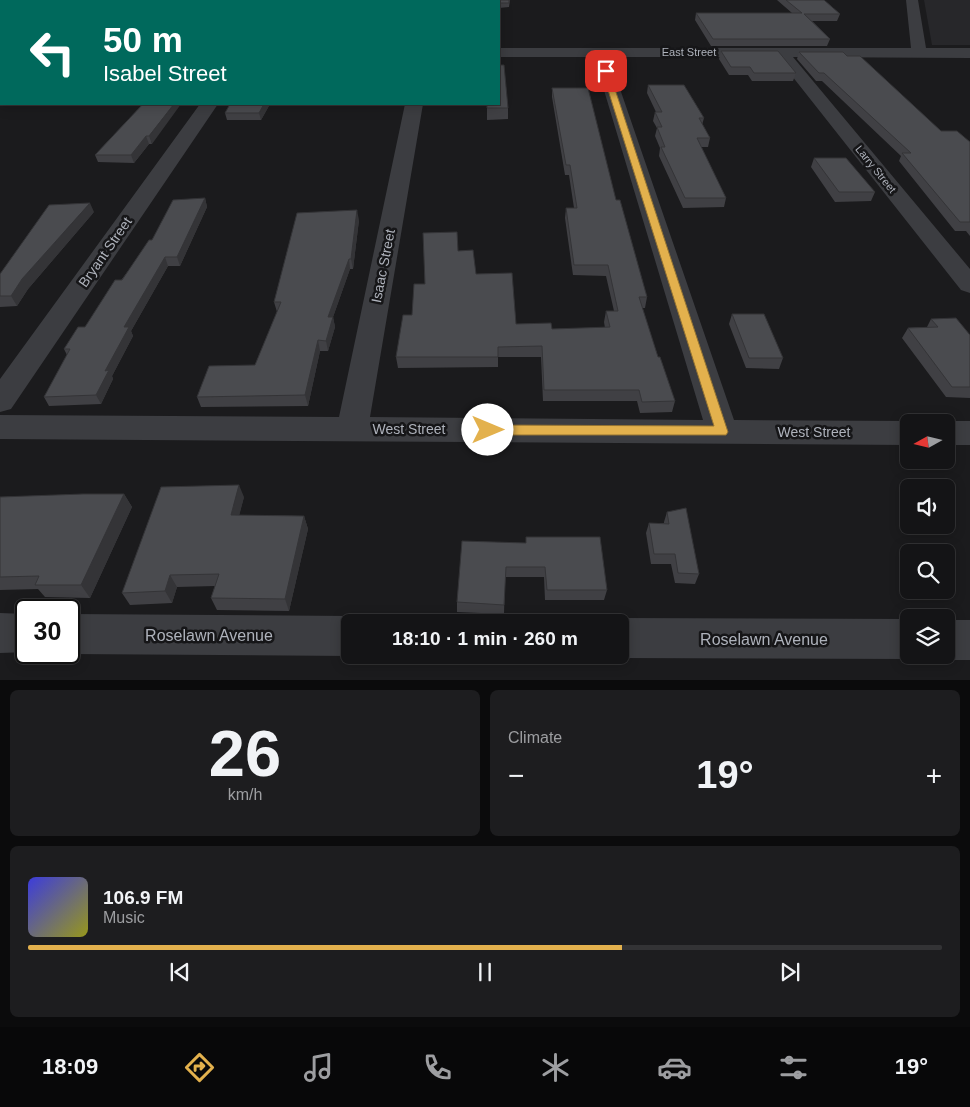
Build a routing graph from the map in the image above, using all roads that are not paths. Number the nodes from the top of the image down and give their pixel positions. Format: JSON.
{"nodes":[{"id":1,"x":912,"y":0,"type":"edge"},
{"id":2,"x":500,"y":52,"type":"edge"},
{"id":3,"x":600,"y":52,"type":"junction"},
{"id":4,"x":781,"y":52,"type":"junction"},
{"id":5,"x":919,"y":53,"type":"junction"},
{"id":6,"x":967,"y":55,"type":"edge"},
{"id":7,"x":208,"y":105,"type":"edge"},
{"id":8,"x":414,"y":105,"type":"edge"},
{"id":9,"x":970,"y":285,"type":"edge"},
{"id":10,"x":0,"y":401,"type":"edge"},
{"id":11,"x":0,"y":427,"type":"edge"},
{"id":12,"x":352,"y":429,"type":"junction"},
{"id":13,"x":722,"y":432,"type":"junction"},
{"id":14,"x":900,"y":432,"type":"edge"},
{"id":15,"x":955,"y":433,"type":"edge"},
{"id":16,"x":970,"y":433,"type":"edge"},
{"id":17,"x":0,"y":633,"type":"edge"},
{"id":18,"x":15,"y":634,"type":"edge"},
{"id":19,"x":80,"y":634,"type":"edge"},
{"id":20,"x":341,"y":636,"type":"edge"},
{"id":21,"x":629,"y":638,"type":"edge"},
{"id":22,"x":900,"y":640,"type":"edge"},
{"id":23,"x":955,"y":640,"type":"edge"},
{"id":24,"x":970,"y":640,"type":"edge"}],
"edges":[{"from":1,"to":5,"type":"street"},
{"from":2,"to":3,"type":"street","name":"East Street"},
{"from":3,"to":4,"type":"street","name":"East Street"},
{"from":3,"to":13,"type":"street"},
{"from":4,"to":5,"type":"street","name":"East Street"},
{"from":4,"to":9,"type":"street","name":"Larry Street"},
{"from":5,"to":6,"type":"street","name":"East Street"},
{"from":7,"to":10,"type":"street","name":"Bryant Street"},
{"from":8,"to":12,"type":"street","name":"Isaac Street"},
{"from":11,"to":12,"type":"street","name":"West Street"},
{"from":12,"to":13,"type":"street","name":"West Street"},
{"from":13,"to":14,"type":"street","name":"West Street"},
{"from":15,"to":16,"type":"street"},
{"from":17,"to":18,"type":"street"},
{"from":19,"to":20,"type":"street","name":"Roselawn Avenue"},
{"from":21,"to":22,"type":"street","name":"Roselawn Avenue"},
{"from":23,"to":24,"type":"street"}]}
